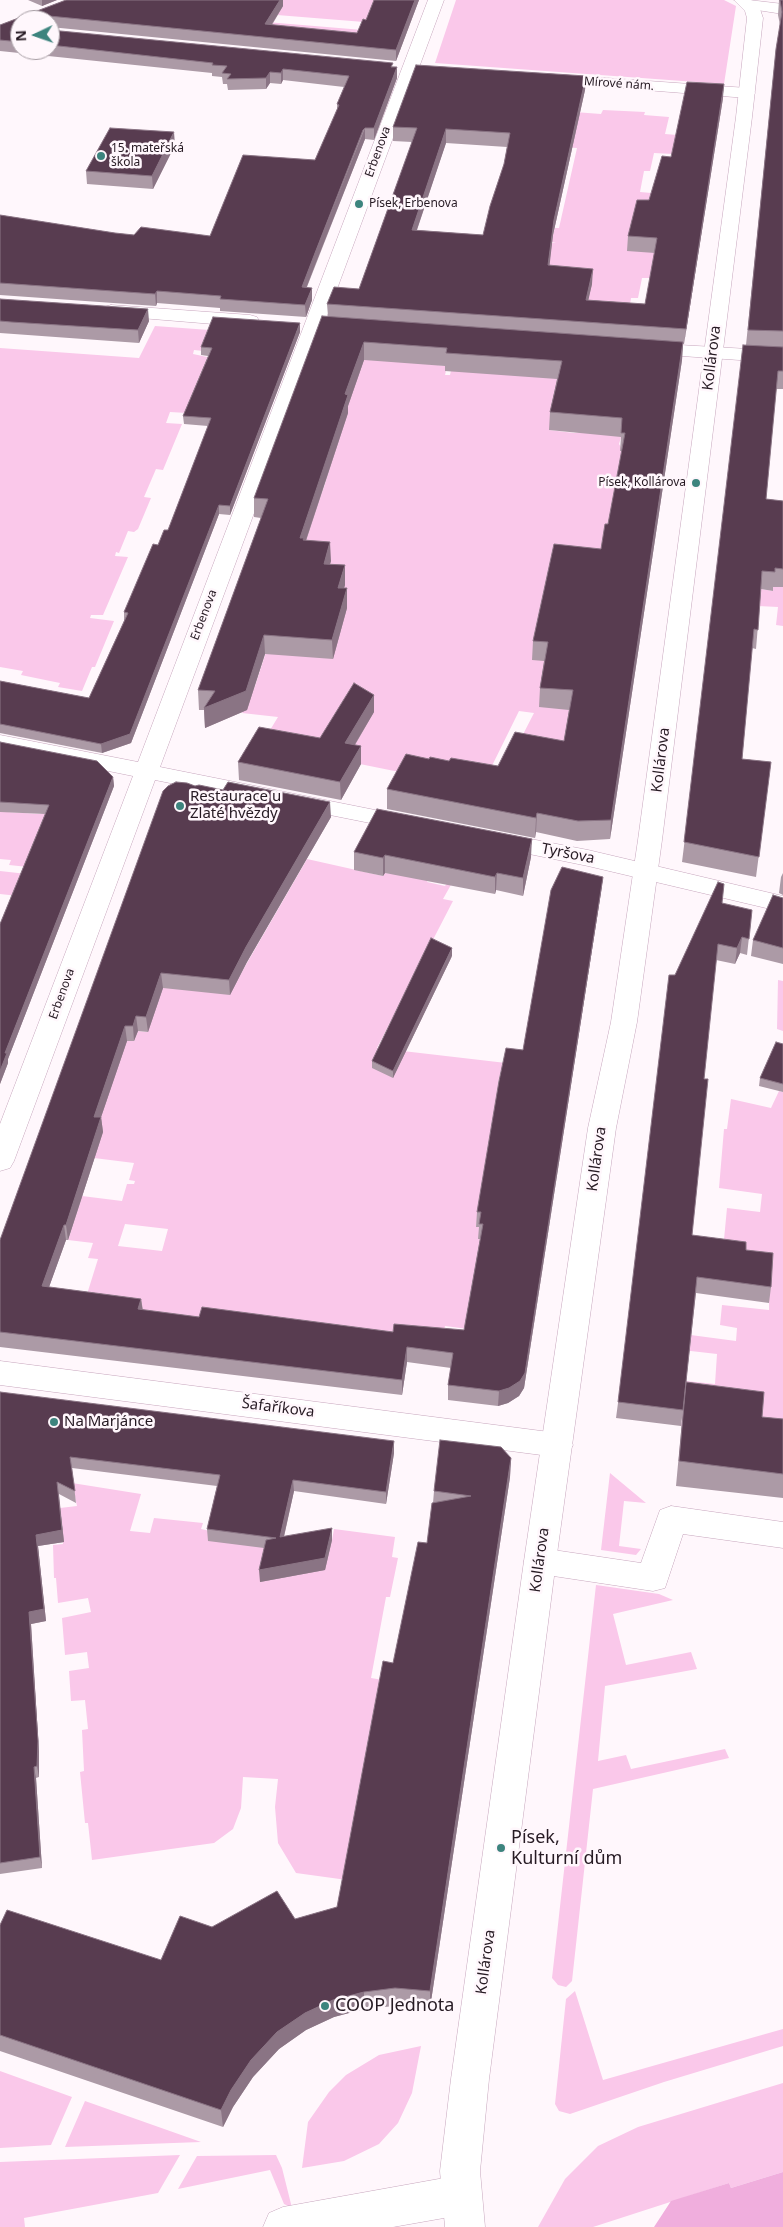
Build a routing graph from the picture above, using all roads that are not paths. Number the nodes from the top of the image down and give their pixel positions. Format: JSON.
{"nodes":[{"id":1,"x":436,"y":0,"type":"edge"},
{"id":2,"x":745,"y":1,"type":"edge"},
{"id":3,"x":783,"y":9,"type":"edge"},
{"id":4,"x":403,"y":69,"type":"junction"},
{"id":5,"x":428,"y":71,"type":"edge"},
{"id":6,"x":535,"y":78,"type":"edge"},
{"id":7,"x":747,"y":93,"type":"junction"},
{"id":8,"x":98,"y":310,"type":"edge"},
{"id":9,"x":265,"y":322,"type":"edge"},
{"id":10,"x":628,"y":348,"type":"edge"},
{"id":11,"x":712,"y":354,"type":"junction"},
{"id":12,"x":783,"y":357,"type":"edge"},
{"id":13,"x":0,"y":742,"type":"edge"},
{"id":14,"x":145,"y":772,"type":"junction"},
{"id":15,"x":434,"y":828,"type":"edge"},
{"id":16,"x":472,"y":836,"type":"edge"},
{"id":17,"x":646,"y":872,"type":"junction"},
{"id":18,"x":783,"y":904,"type":"edge"},
{"id":19,"x":0,"y":1161,"type":"edge"},
{"id":20,"x":0,"y":1373,"type":"edge"},
{"id":21,"x":557,"y":1445,"type":"junction"},
{"id":22,"x":783,"y":1535,"type":"edge"},
{"id":23,"x":540,"y":1561,"type":"junction"},
{"id":24,"x":463,"y":2211,"type":"edge"},
{"id":25,"x":283,"y":2227,"type":"edge"}],
"edges":[{"from":1,"to":4,"type":"street"},
{"from":2,"to":3,"type":"street"},
{"from":2,"to":7,"type":"street"},
{"from":4,"to":5,"type":"street"},
{"from":4,"to":14,"type":"street","name":"Erbenova"},
{"from":6,"to":7,"type":"street","name":"Mírové nám."},
{"from":7,"to":11,"type":"street","name":"Kollárova"},
{"from":8,"to":9,"type":"street"},
{"from":10,"to":11,"type":"street"},
{"from":11,"to":12,"type":"street"},
{"from":11,"to":17,"type":"street","name":"Kollárova"},
{"from":13,"to":14,"type":"street"},
{"from":14,"to":15,"type":"street"},
{"from":14,"to":19,"type":"street","name":"Erbenova"},
{"from":16,"to":17,"type":"street","name":"Tyršova"},
{"from":17,"to":18,"type":"street","name":"Tyršova"},
{"from":17,"to":21,"type":"street","name":"Kollárova"},
{"from":20,"to":21,"type":"street","name":"Šafaříkova"},
{"from":21,"to":23,"type":"street","name":"Kollárova"},
{"from":22,"to":23,"type":"street"},
{"from":23,"to":24,"type":"street","name":"Kollárova"},
{"from":24,"to":25,"type":"street"}]}
